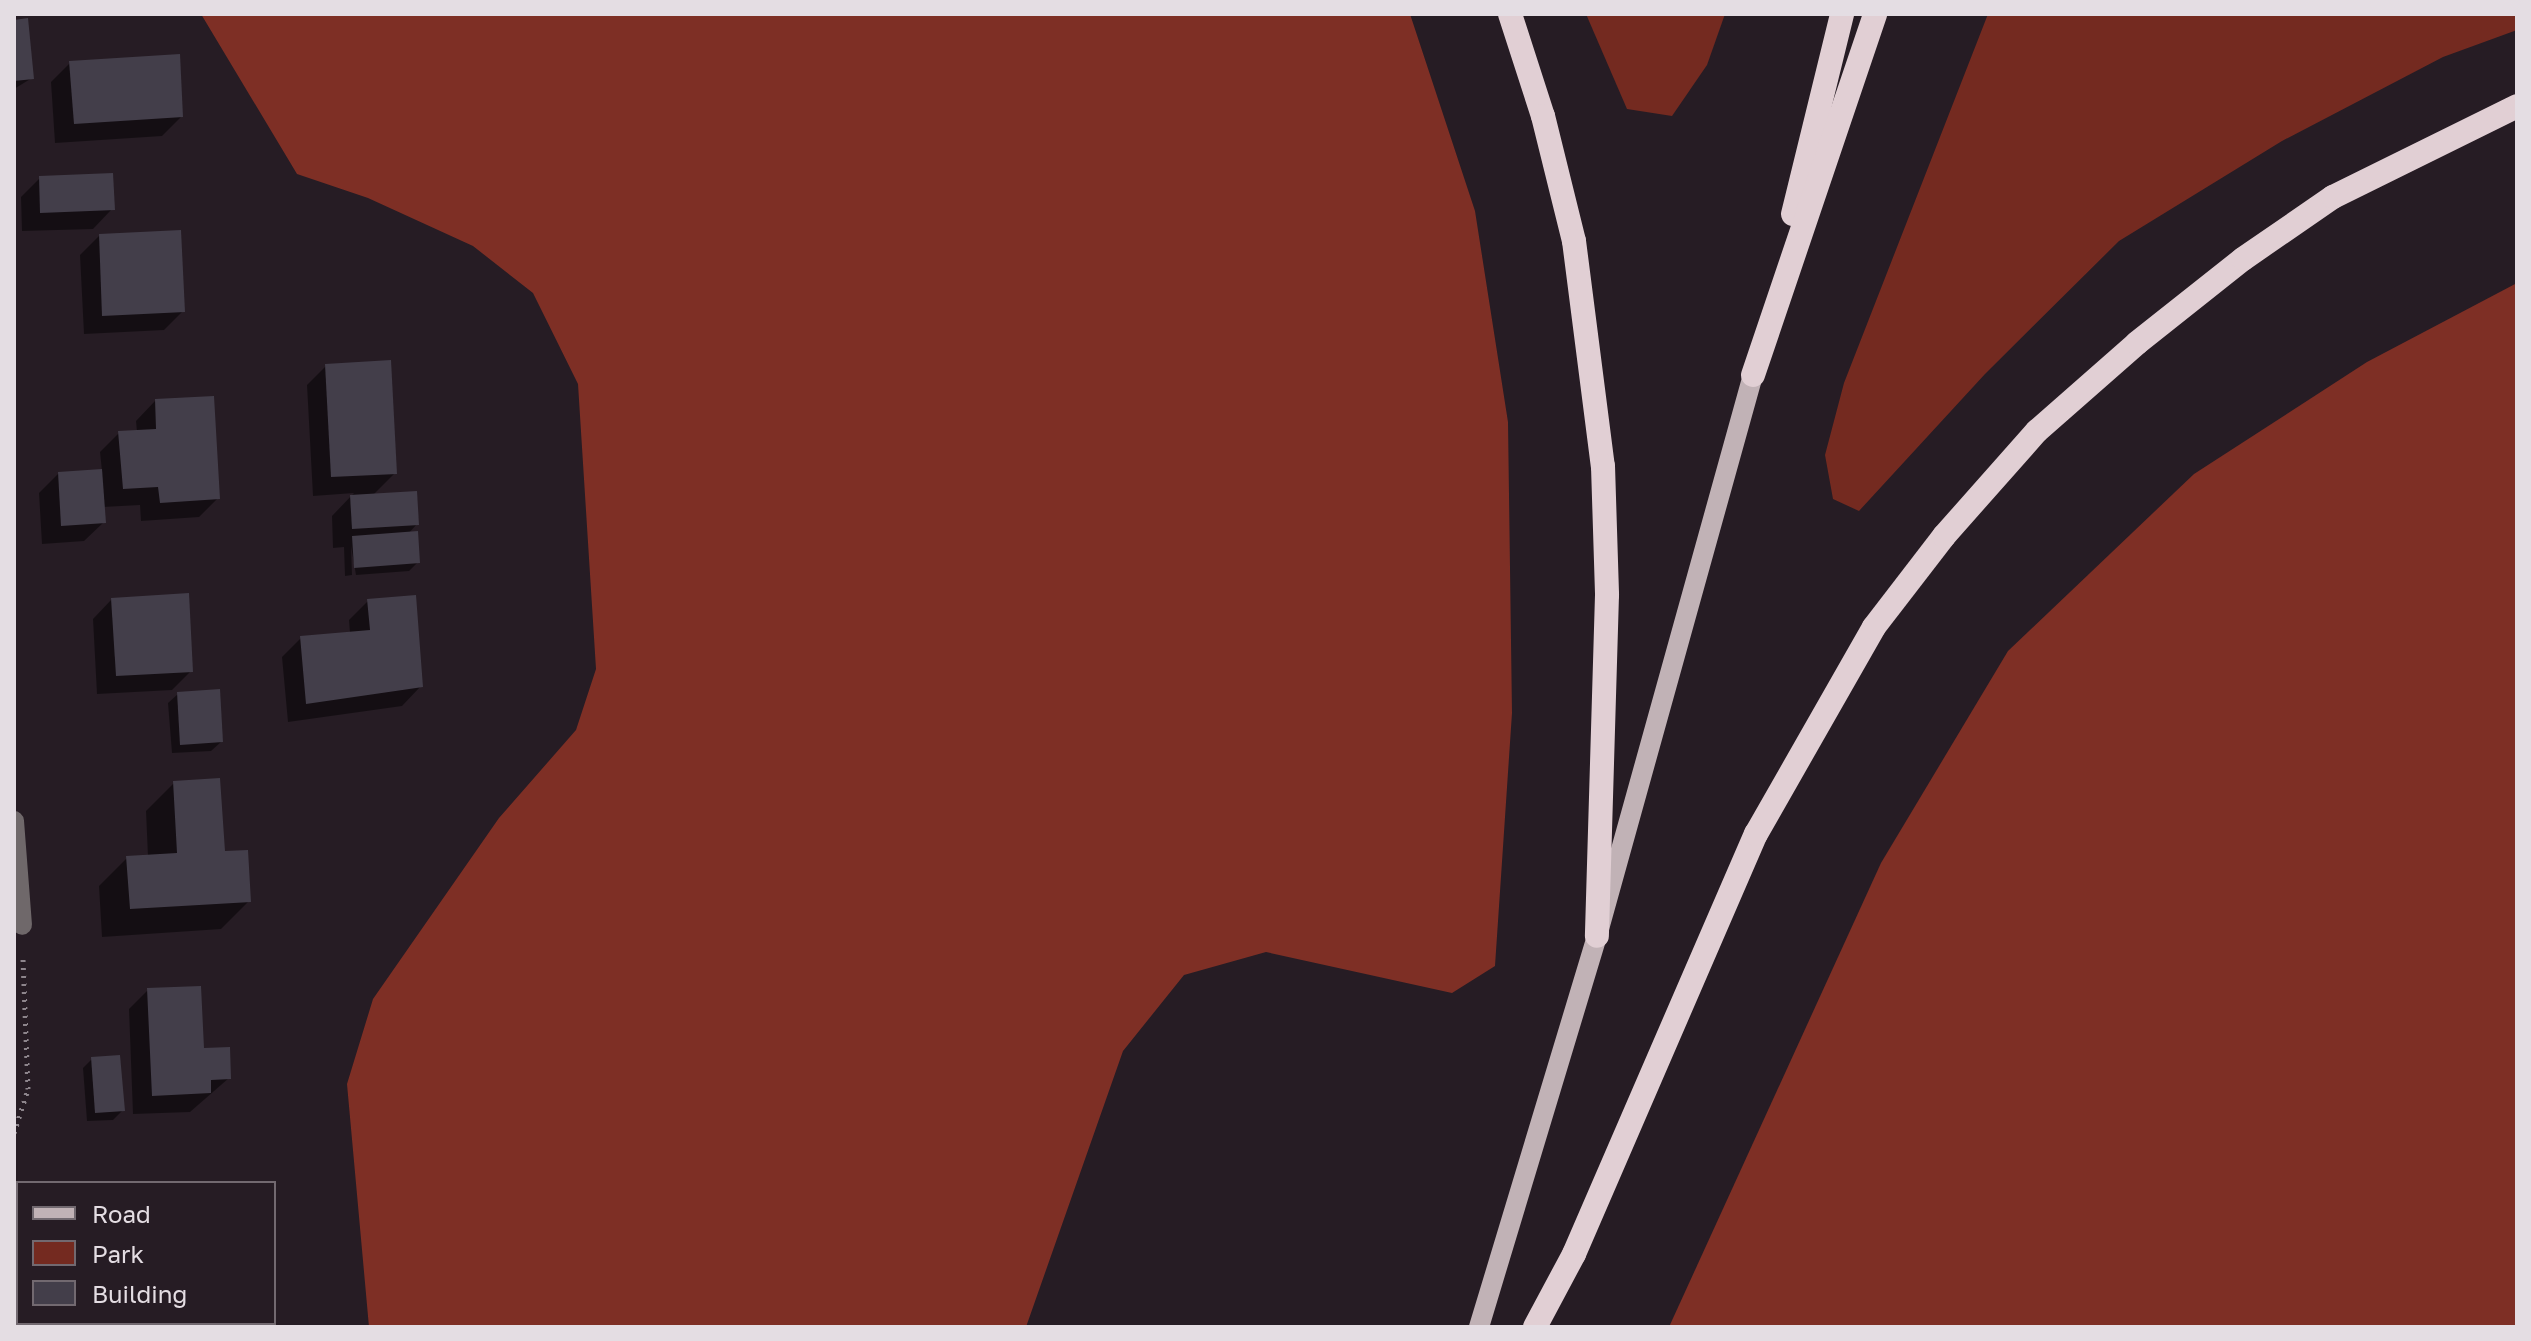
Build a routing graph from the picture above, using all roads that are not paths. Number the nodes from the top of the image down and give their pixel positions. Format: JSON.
{"nodes":[{"id":1,"x":1510,"y":14,"type":"edge"},
{"id":2,"x":1842,"y":14,"type":"edge"},
{"id":3,"x":1875,"y":14,"type":"edge"},
{"id":4,"x":2517,"y":106,"type":"edge"},
{"id":5,"x":1753,"y":375,"type":"junction"},
{"id":6,"x":14,"y":821,"type":"edge"},
{"id":7,"x":22,"y":925,"type":"road end"},
{"id":8,"x":1597,"y":936,"type":"junction"},
{"id":9,"x":1479,"y":1327,"type":"edge"},
{"id":10,"x":1535,"y":1327,"type":"edge"}],
"edges":[{"from":1,"to":8,"type":"highway"},
{"from":2,"to":5,"type":"highway"},
{"from":3,"to":5,"type":"highway"},
{"from":4,"to":10,"type":"highway"},
{"from":5,"to":8,"type":"main road"},
{"from":6,"to":7,"type":"street"},
{"from":8,"to":9,"type":"main road"}]}
